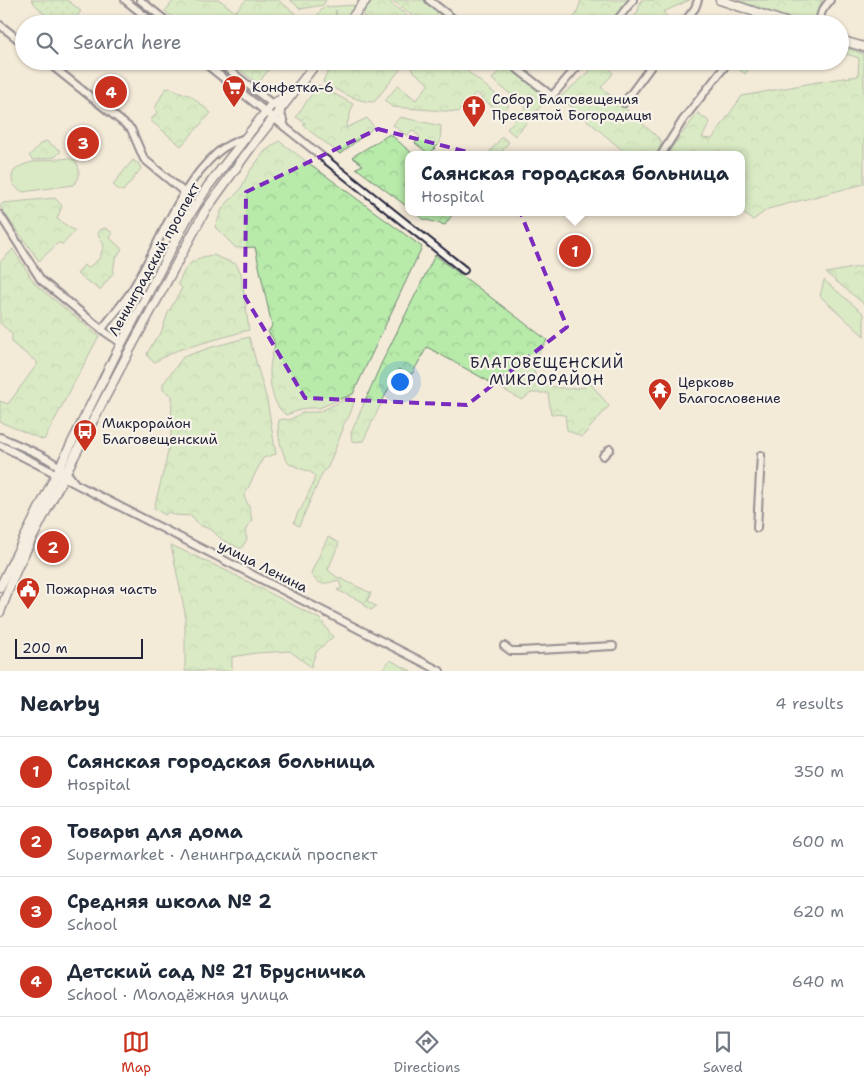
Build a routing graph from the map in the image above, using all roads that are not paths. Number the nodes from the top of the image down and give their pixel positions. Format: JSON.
{"nodes":[{"id":1,"x":125,"y":0,"type":"edge"},
{"id":2,"x":140,"y":0,"type":"edge"},
{"id":3,"x":366,"y":0,"type":"edge"},
{"id":4,"x":429,"y":0,"type":"edge"},
{"id":5,"x":633,"y":0,"type":"edge"},
{"id":6,"x":698,"y":0,"type":"edge"},
{"id":7,"x":830,"y":0,"type":"edge"},
{"id":8,"x":726,"y":1,"type":"edge"},
{"id":9,"x":757,"y":12,"type":"junction"},
{"id":10,"x":144,"y":15,"type":"edge"},
{"id":11,"x":157,"y":15,"type":"edge"},
{"id":12,"x":354,"y":15,"type":"edge"},
{"id":13,"x":448,"y":15,"type":"edge"},
{"id":14,"x":621,"y":15,"type":"edge"},
{"id":15,"x":690,"y":15,"type":"edge"},
{"id":16,"x":756,"y":15,"type":"edge"},
{"id":17,"x":766,"y":15,"type":"edge"},
{"id":18,"x":821,"y":15,"type":"edge"},
{"id":19,"x":0,"y":25,"type":"edge"},
{"id":20,"x":15,"y":37,"type":"edge"},
{"id":21,"x":849,"y":43,"type":"edge"},
{"id":22,"x":864,"y":48,"type":"edge"},
{"id":23,"x":57,"y":70,"type":"edge"},
{"id":24,"x":214,"y":70,"type":"edge"},
{"id":25,"x":229,"y":70,"type":"edge"},
{"id":26,"x":311,"y":70,"type":"edge"},
{"id":27,"x":519,"y":70,"type":"edge"},
{"id":28,"x":574,"y":70,"type":"edge"},
{"id":29,"x":648,"y":70,"type":"edge"},
{"id":30,"x":722,"y":70,"type":"edge"},
{"id":31,"x":293,"y":93,"type":"junction"},
{"id":32,"x":624,"y":103,"type":"dead end"},
{"id":33,"x":272,"y":104,"type":"junction"},
{"id":34,"x":280,"y":110,"type":"junction"},
{"id":35,"x":266,"y":111,"type":"junction"},
{"id":36,"x":274,"y":117,"type":"junction"},
{"id":37,"x":285,"y":126,"type":"junction"},
{"id":38,"x":246,"y":137,"type":"junction"},
{"id":39,"x":664,"y":151,"type":"edge"},
{"id":40,"x":185,"y":193,"type":"junction"},
{"id":41,"x":0,"y":215,"type":"edge"},
{"id":42,"x":464,"y":270,"type":"dead end"},
{"id":43,"x":102,"y":329,"type":"junction"},
{"id":44,"x":120,"y":346,"type":"junction"},
{"id":45,"x":127,"y":354,"type":"junction"},
{"id":46,"x":0,"y":436,"type":"edge"},
{"id":47,"x":0,"y":445,"type":"edge"},
{"id":48,"x":610,"y":448,"type":"dead end"},
{"id":49,"x":761,"y":455,"type":"dead end"},
{"id":50,"x":604,"y":456,"type":"dead end"},
{"id":51,"x":61,"y":473,"type":"junction"},
{"id":52,"x":757,"y":528,"type":"dead end"},
{"id":53,"x":14,"y":567,"type":"junction"},
{"id":54,"x":0,"y":587,"type":"edge"},
{"id":55,"x":0,"y":612,"type":"edge"},
{"id":56,"x":504,"y":646,"type":"dead end"},
{"id":57,"x":613,"y":646,"type":"dead end"},
{"id":58,"x":440,"y":671,"type":"edge"}],
"edges":[{"from":1,"to":10,"type":"street"},
{"from":2,"to":11,"type":"street"},
{"from":3,"to":12,"type":"main road"},
{"from":4,"to":13,"type":"street"},
{"from":5,"to":14,"type":"street"},
{"from":6,"to":15,"type":"street"},
{"from":7,"to":18,"type":"street"},
{"from":8,"to":9,"type":"main road"},
{"from":9,"to":16,"type":"street"},
{"from":9,"to":17,"type":"main road"},
{"from":19,"to":20,"type":"street"},
{"from":21,"to":22,"type":"main road"},
{"from":23,"to":40,"type":"street"},
{"from":24,"to":35,"type":"street"},
{"from":25,"to":33,"type":"street"},
{"from":26,"to":31,"type":"main road","name":"Ленинградский проспект"},
{"from":27,"to":28,"type":"street"},
{"from":29,"to":32,"type":"street"},
{"from":30,"to":39,"type":"street"},
{"from":31,"to":33,"type":"main road","name":"Ленинградский проспект"},
{"from":31,"to":34,"type":"main road","name":"Ленинградский проспект"},
{"from":33,"to":34,"type":"street"},
{"from":33,"to":35,"type":"main road","name":"Ленинградский проспект"},
{"from":34,"to":36,"type":"main road","name":"Ленинградский проспект"},
{"from":34,"to":37,"type":"street"},
{"from":35,"to":36,"type":"street"},
{"from":35,"to":38,"type":"main road","name":"Ленинградский проспект"},
{"from":36,"to":37,"type":"street"},
{"from":36,"to":45,"type":"main road","name":"Ленинградский проспект"},
{"from":37,"to":42,"type":"street"},
{"from":38,"to":40,"type":"street"},
{"from":38,"to":44,"type":"main road","name":"Ленинградский проспект"},
{"from":40,"to":43,"type":"street"},
{"from":41,"to":43,"type":"street"},
{"from":43,"to":44,"type":"street"},
{"from":44,"to":45,"type":"main road","name":"Ленинградский проспект"},
{"from":44,"to":51,"type":"main road","name":"Ленинградский проспект"},
{"from":45,"to":51,"type":"main road","name":"Ленинградский проспект"},
{"from":46,"to":51,"type":"street","name":"улица Ленина"},
{"from":47,"to":51,"type":"street","name":"улица Ленина"},
{"from":48,"to":50,"type":"street"},
{"from":49,"to":52,"type":"street"},
{"from":51,"to":53,"type":"main road","name":"Ленинградский проспект"},
{"from":51,"to":58,"type":"street","name":"улица Ленина"},
{"from":53,"to":54,"type":"main road","name":"Ленинградский проспект"},
{"from":53,"to":55,"type":"main road","name":"Ленинградский проспект"},
{"from":56,"to":57,"type":"street"}]}
